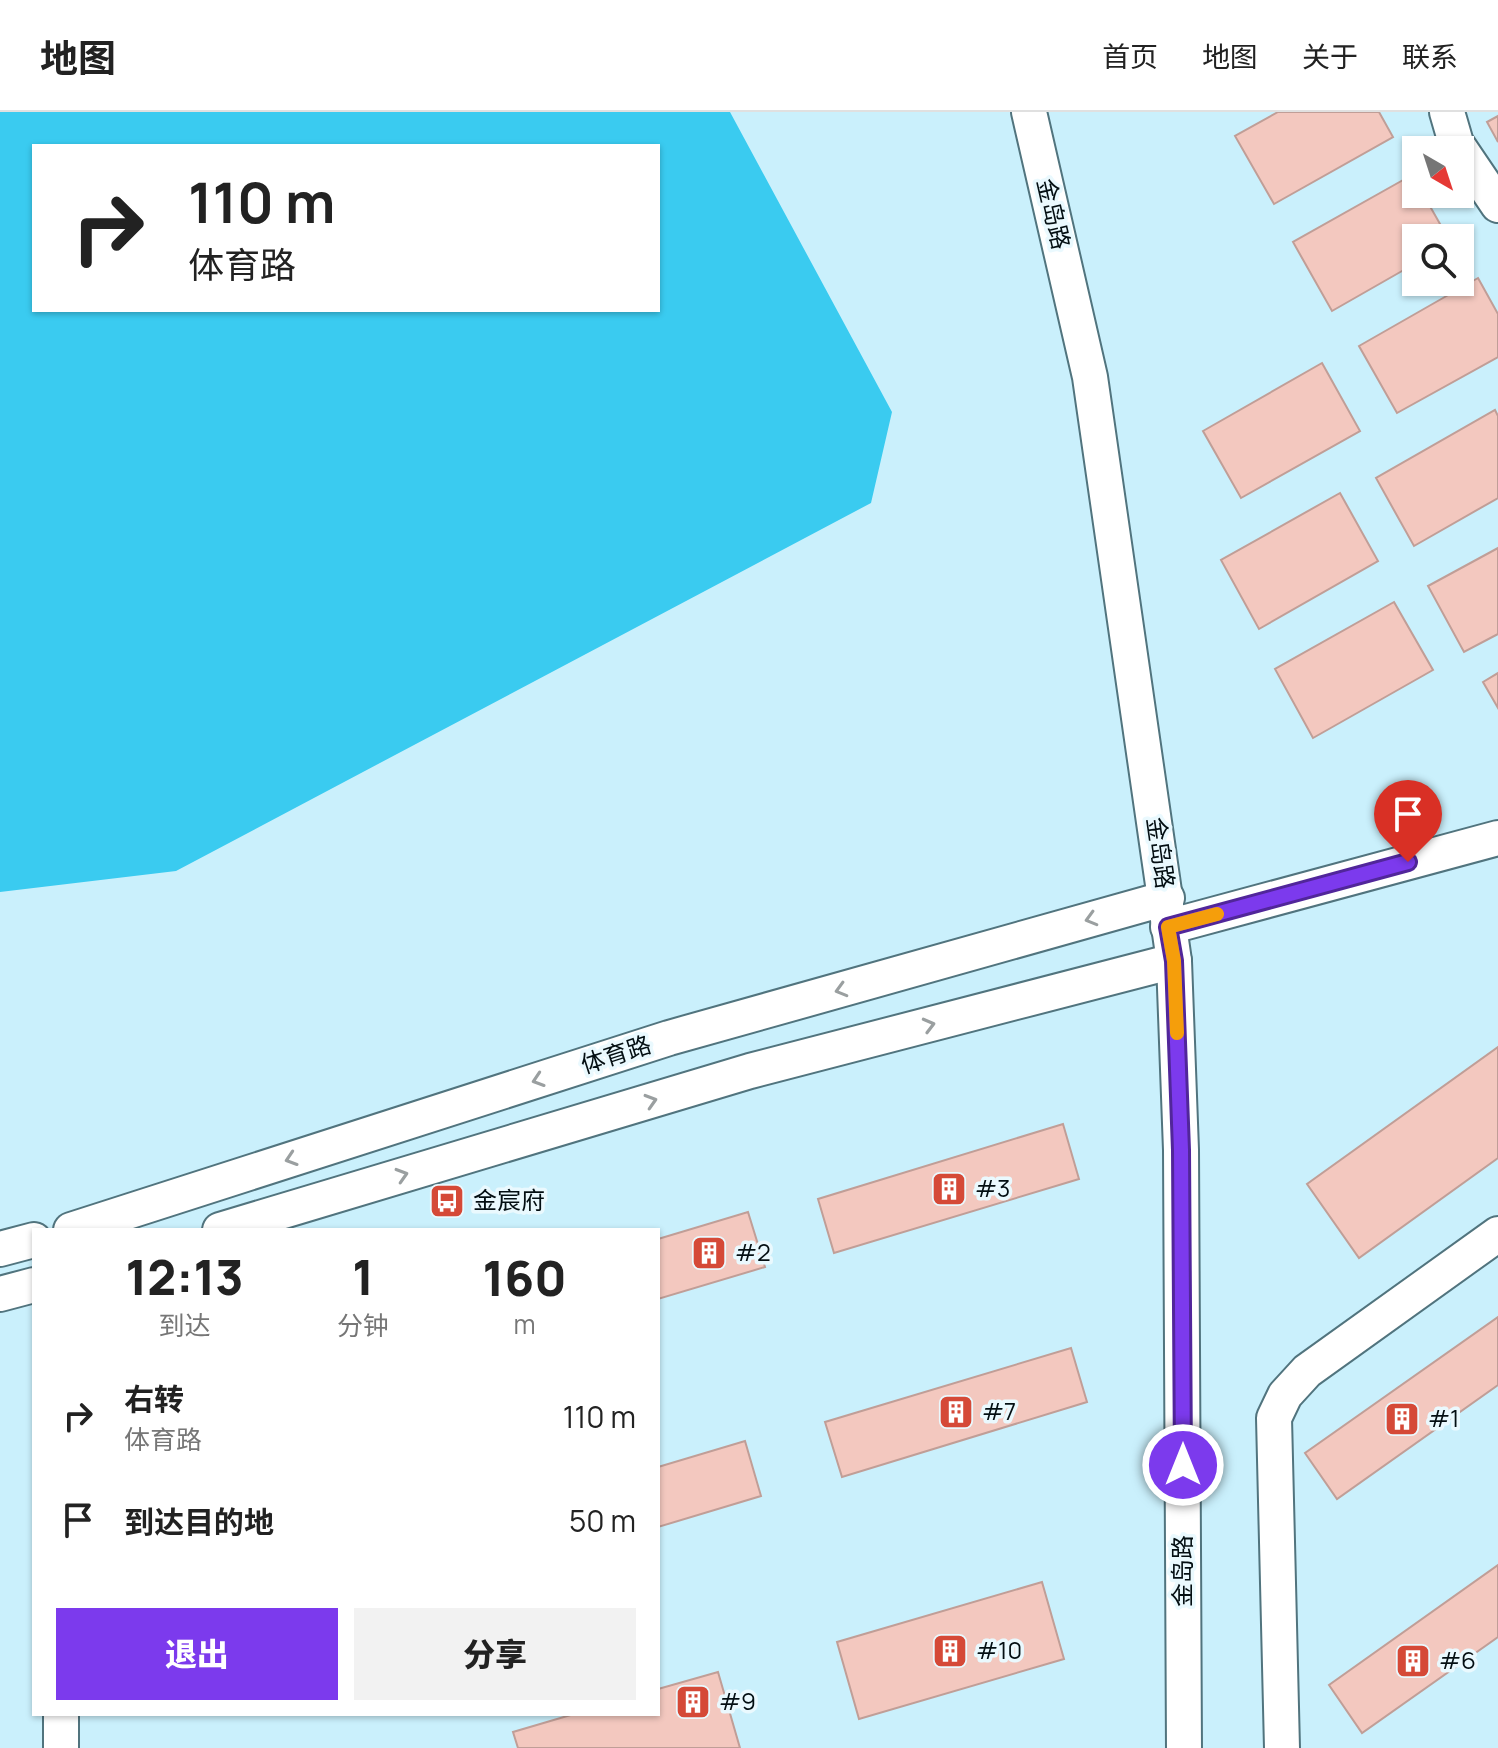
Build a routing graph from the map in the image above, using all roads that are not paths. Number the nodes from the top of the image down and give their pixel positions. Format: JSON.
{"nodes":[{"id":1,"x":1029,"y":112,"type":"edge"},
{"id":2,"x":1447,"y":112,"type":"edge"},
{"id":3,"x":1498,"y":205,"type":"edge"},
{"id":4,"x":1498,"y":838,"type":"edge"},
{"id":5,"x":1167,"y":912,"type":"junction"},
{"id":6,"x":1174,"y":961,"type":"junction"},
{"id":7,"x":77,"y":1228,"type":"edge"},
{"id":8,"x":227,"y":1228,"type":"edge"},
{"id":9,"x":1498,"y":1234,"type":"edge"},
{"id":10,"x":32,"y":1241,"type":"edge"},
{"id":11,"x":0,"y":1249,"type":"edge"},
{"id":12,"x":32,"y":1286,"type":"edge"},
{"id":13,"x":0,"y":1294,"type":"edge"},
{"id":14,"x":61,"y":1716,"type":"edge"},
{"id":15,"x":61,"y":1748,"type":"edge"},
{"id":16,"x":1184,"y":1748,"type":"edge"},
{"id":17,"x":1282,"y":1748,"type":"edge"}],
"edges":[{"from":1,"to":5,"type":"street","name":"金岛路"},
{"from":2,"to":3,"type":"street"},
{"from":4,"to":5,"type":"street","name":"体育路"},
{"from":5,"to":6,"type":"street","name":"金岛路"},
{"from":5,"to":7,"type":"street","name":"体育路","one_way":true},
{"from":8,"to":6,"type":"street","one_way":true},
{"from":6,"to":16,"type":"street","name":"金岛路"},
{"from":9,"to":17,"type":"street"},
{"from":10,"to":11,"type":"street"},
{"from":12,"to":13,"type":"street"},
{"from":14,"to":15,"type":"street"}]}
